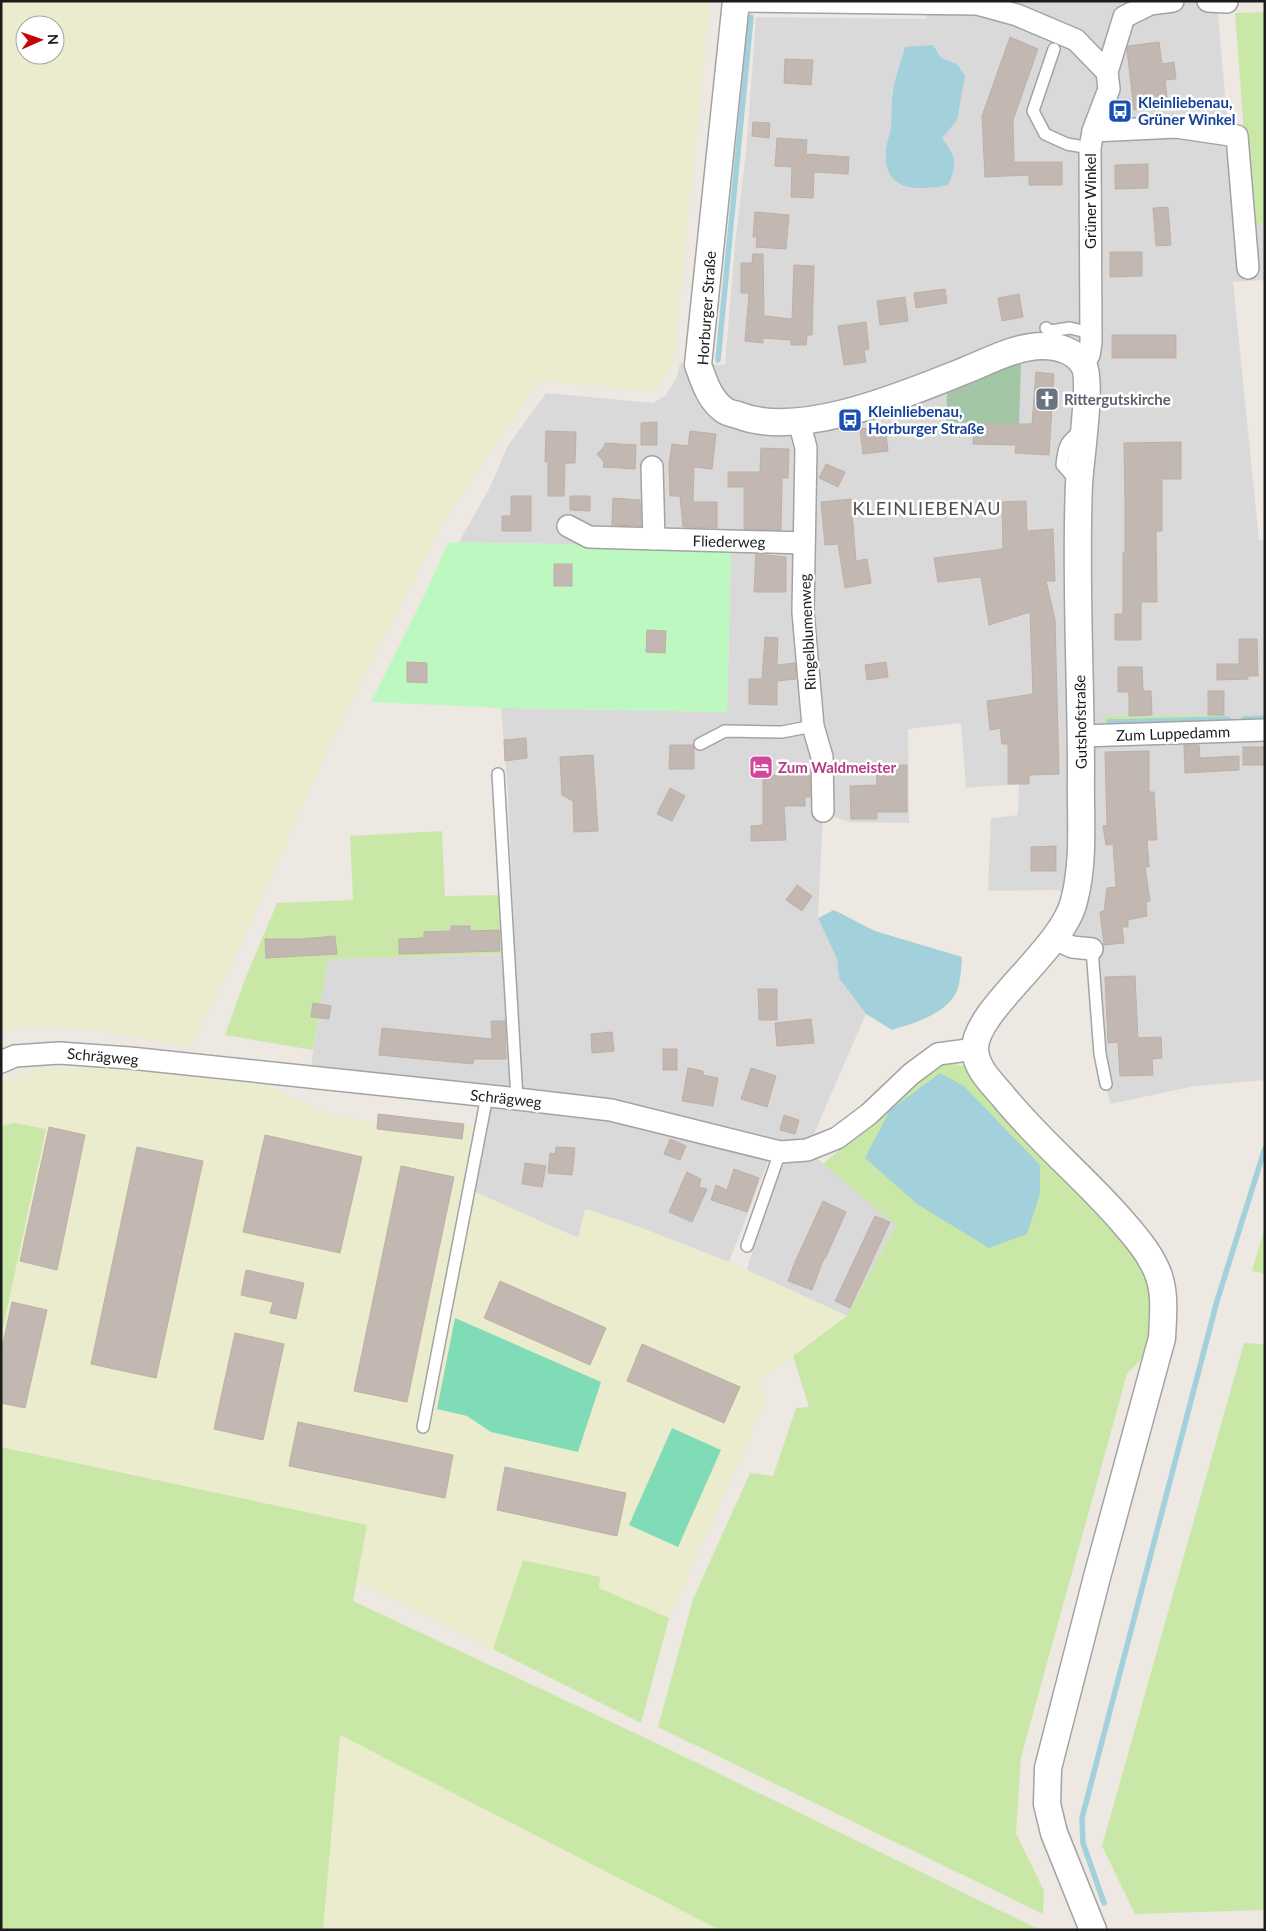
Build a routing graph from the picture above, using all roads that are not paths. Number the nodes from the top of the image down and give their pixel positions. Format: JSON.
{"nodes":[{"id":1,"x":736,"y":1,"type":"edge"},
{"id":2,"x":1173,"y":1,"type":"edge"},
{"id":3,"x":1208,"y":1,"type":"edge"},
{"id":4,"x":1227,"y":2,"type":"edge"},
{"id":5,"x":1054,"y":49,"type":"dead end"},
{"id":6,"x":1107,"y":72,"type":"junction"},
{"id":7,"x":1092,"y":140,"type":"junction"},
{"id":8,"x":1248,"y":268,"type":"dead end"},
{"id":9,"x":1046,"y":328,"type":"dead end"},
{"id":10,"x":1091,"y":333,"type":"junction"},
{"id":11,"x":1083,"y":363,"type":"junction"},
{"id":12,"x":799,"y":421,"type":"junction"},
{"id":13,"x":652,"y":467,"type":"dead end"},
{"id":14,"x":568,"y":526,"type":"dead end"},
{"id":15,"x":654,"y":539,"type":"junction"},
{"id":16,"x":804,"y":543,"type":"junction"},
{"id":17,"x":812,"y":726,"type":"junction"},
{"id":18,"x":1265,"y":730,"type":"edge"},
{"id":19,"x":1081,"y":736,"type":"junction"},
{"id":20,"x":700,"y":744,"type":"dead end"},
{"id":21,"x":498,"y":774,"type":"dead end"},
{"id":22,"x":823,"y":811,"type":"dead end"},
{"id":23,"x":1055,"y":939,"type":"junction"},
{"id":24,"x":1092,"y":949,"type":"joint"},
{"id":25,"x":974,"y":1049,"type":"junction"},
{"id":26,"x":1,"y":1062,"type":"edge"},
{"id":27,"x":1106,"y":1084,"type":"dead end"},
{"id":28,"x":486,"y":1096,"type":"junction"},
{"id":29,"x":517,"y":1099,"type":"junction"},
{"id":30,"x":780,"y":1152,"type":"junction"},
{"id":31,"x":747,"y":1246,"type":"dead end"},
{"id":32,"x":423,"y":1427,"type":"dead end"},
{"id":33,"x":1093,"y":1930,"type":"edge"}],
"edges":[{"from":1,"to":6,"type":"street"},
{"from":1,"to":12,"type":"street","name":"Horburger Straße"},
{"from":2,"to":6,"type":"street","name":"Grüner Winkel"},
{"from":3,"to":4,"type":"street"},
{"from":5,"to":7,"type":"lane"},
{"from":6,"to":7,"type":"street","name":"Grüner Winkel"},
{"from":7,"to":8,"type":"street"},
{"from":7,"to":10,"type":"street","name":"Grüner Winkel"},
{"from":9,"to":10,"type":"lane"},
{"from":10,"to":11,"type":"street","name":"Grüner Winkel"},
{"from":11,"to":12,"type":"street","name":"Horburger Straße"},
{"from":11,"to":19,"type":"street","name":"Gutshofstraße"},
{"from":12,"to":16,"type":"street","name":"Ringelblumenweg"},
{"from":13,"to":15,"type":"street"},
{"from":14,"to":15,"type":"street","name":"Fliederweg"},
{"from":15,"to":16,"type":"street","name":"Fliederweg"},
{"from":16,"to":17,"type":"street","name":"Ringelblumenweg"},
{"from":17,"to":20,"type":"lane"},
{"from":17,"to":22,"type":"street","name":"Ringelblumenweg"},
{"from":18,"to":19,"type":"street","name":"Zum Luppedamm"},
{"from":19,"to":23,"type":"street","name":"Gutshofstraße"},
{"from":21,"to":29,"type":"lane"},
{"from":23,"to":24,"type":"street"},
{"from":23,"to":25,"type":"street","name":"Gutshofstraße"},
{"from":24,"to":27,"type":"lane"},
{"from":25,"to":30,"type":"street","name":"Schrägweg"},
{"from":25,"to":33,"type":"street"},
{"from":26,"to":28,"type":"street","name":"Schrägweg"},
{"from":28,"to":29,"type":"street","name":"Schrägweg"},
{"from":28,"to":32,"type":"lane"},
{"from":29,"to":30,"type":"street","name":"Schrägweg"},
{"from":30,"to":31,"type":"lane"}]}
